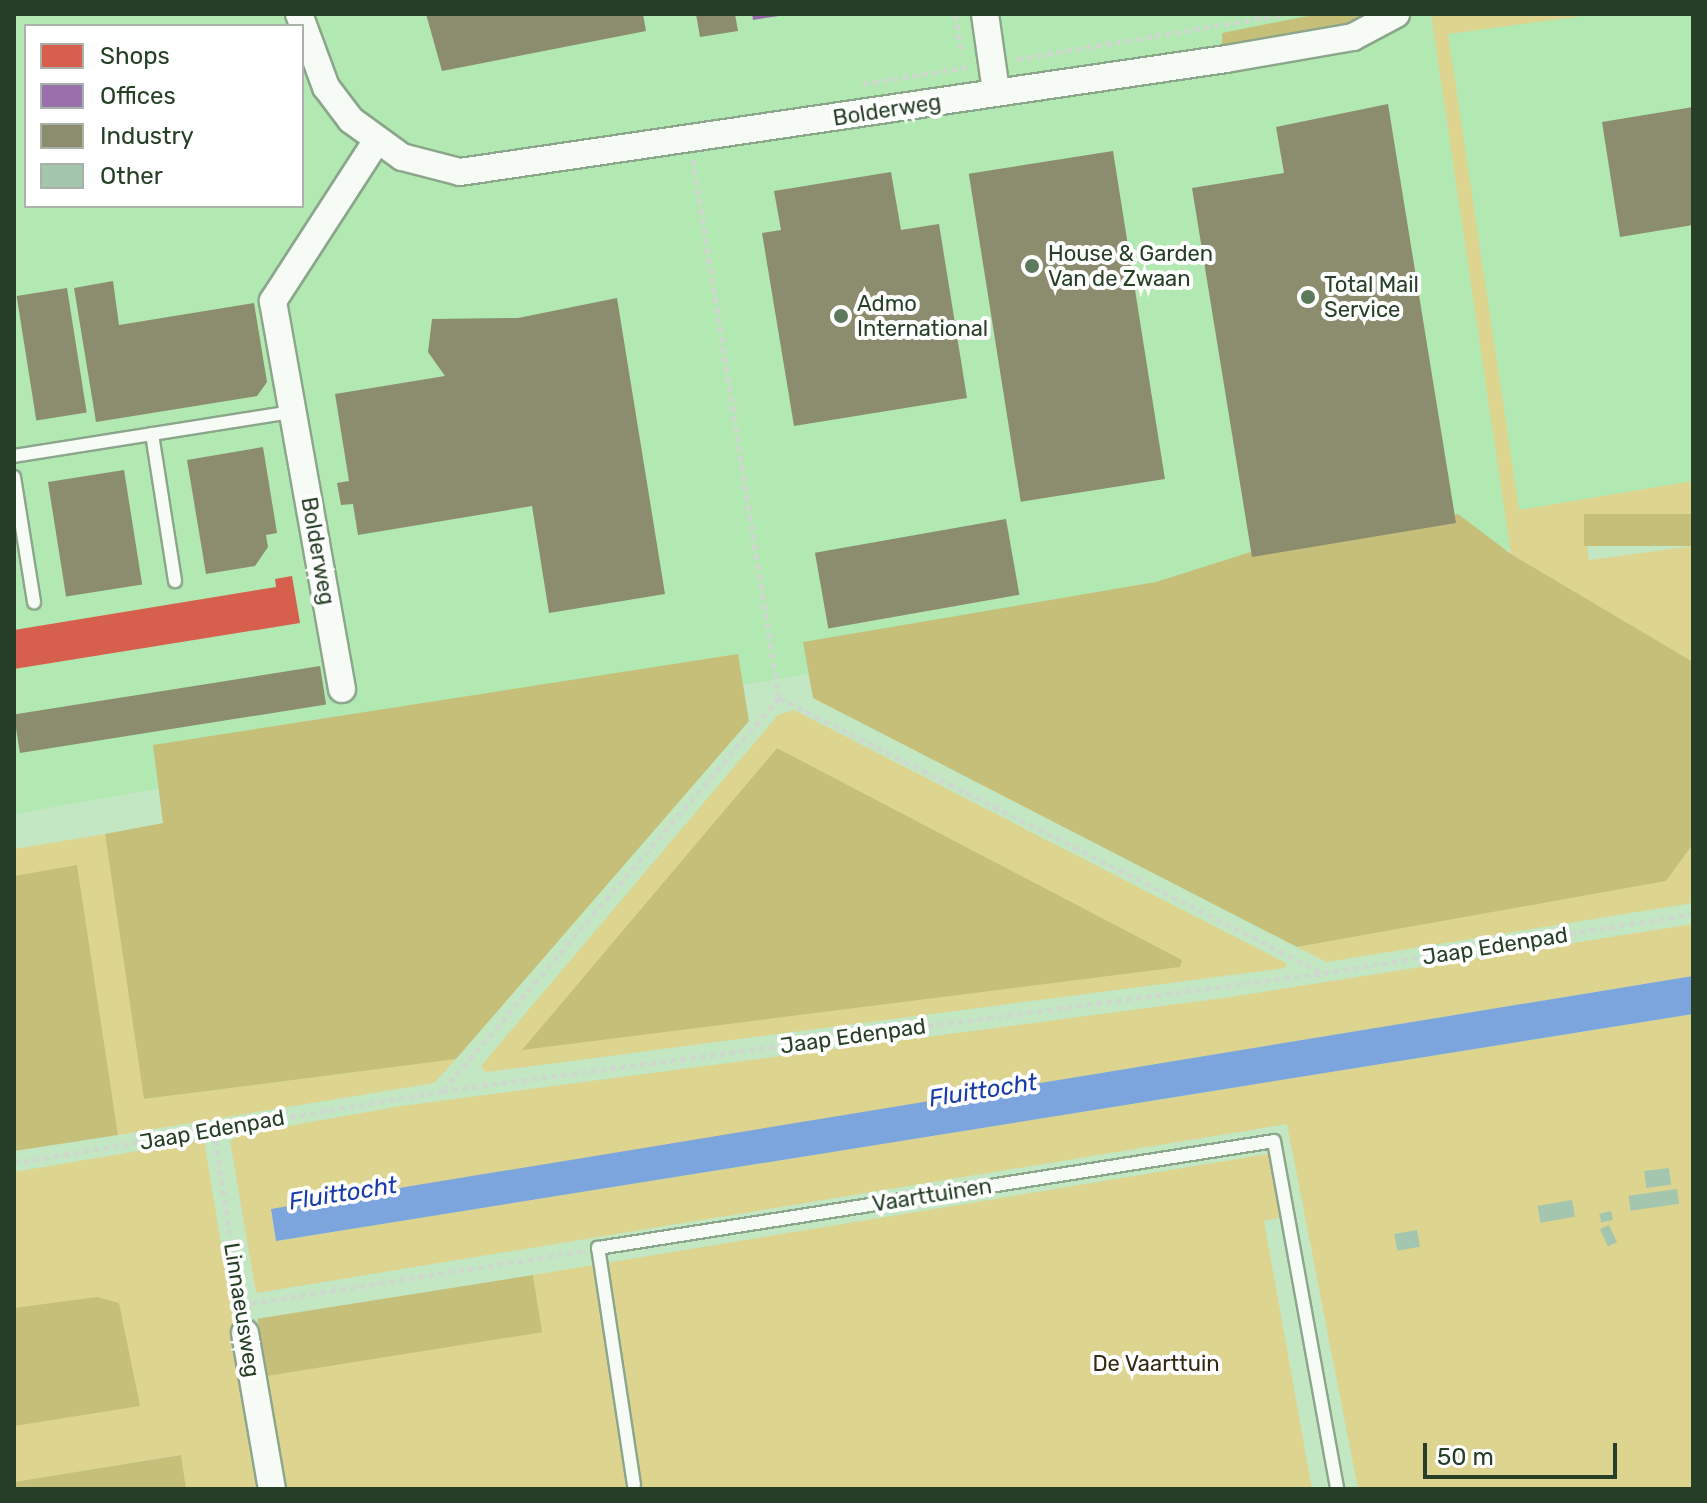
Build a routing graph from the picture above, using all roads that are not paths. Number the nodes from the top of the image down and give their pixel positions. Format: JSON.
{"nodes":[{"id":1,"x":985,"y":14,"type":"edge"},
{"id":2,"x":1396,"y":14,"type":"edge"},
{"id":3,"x":304,"y":28,"type":"edge"},
{"id":4,"x":996,"y":91,"type":"junction"},
{"id":5,"x":376,"y":142,"type":"junction"},
{"id":6,"x":293,"y":412,"type":"junction"},
{"id":7,"x":152,"y":434,"type":"junction"},
{"id":8,"x":14,"y":456,"type":"edge"},
{"id":9,"x":14,"y":477,"type":"edge"},
{"id":10,"x":175,"y":581,"type":"dead end"},
{"id":11,"x":34,"y":602,"type":"dead end"},
{"id":12,"x":342,"y":689,"type":"dead end"},
{"id":13,"x":245,"y":1333,"type":"road end"},
{"id":14,"x":634,"y":1485,"type":"dead end"},
{"id":15,"x":272,"y":1489,"type":"edge"},
{"id":16,"x":1337,"y":1489,"type":"edge"}],
"edges":[{"from":1,"to":4,"type":"street"},
{"from":2,"to":4,"type":"street","name":"Bolderweg"},
{"from":3,"to":5,"type":"street","name":"Bolderweg"},
{"from":4,"to":5,"type":"street","name":"Bolderweg"},
{"from":5,"to":6,"type":"street","name":"Bolderweg"},
{"from":6,"to":7,"type":"lane"},
{"from":6,"to":12,"type":"street","name":"Bolderweg"},
{"from":7,"to":8,"type":"lane"},
{"from":7,"to":10,"type":"lane"},
{"from":9,"to":11,"type":"lane"},
{"from":13,"to":15,"type":"street","name":"Linnaeusweg"},
{"from":14,"to":16,"type":"lane","name":"Vaarttuinen"}]}
